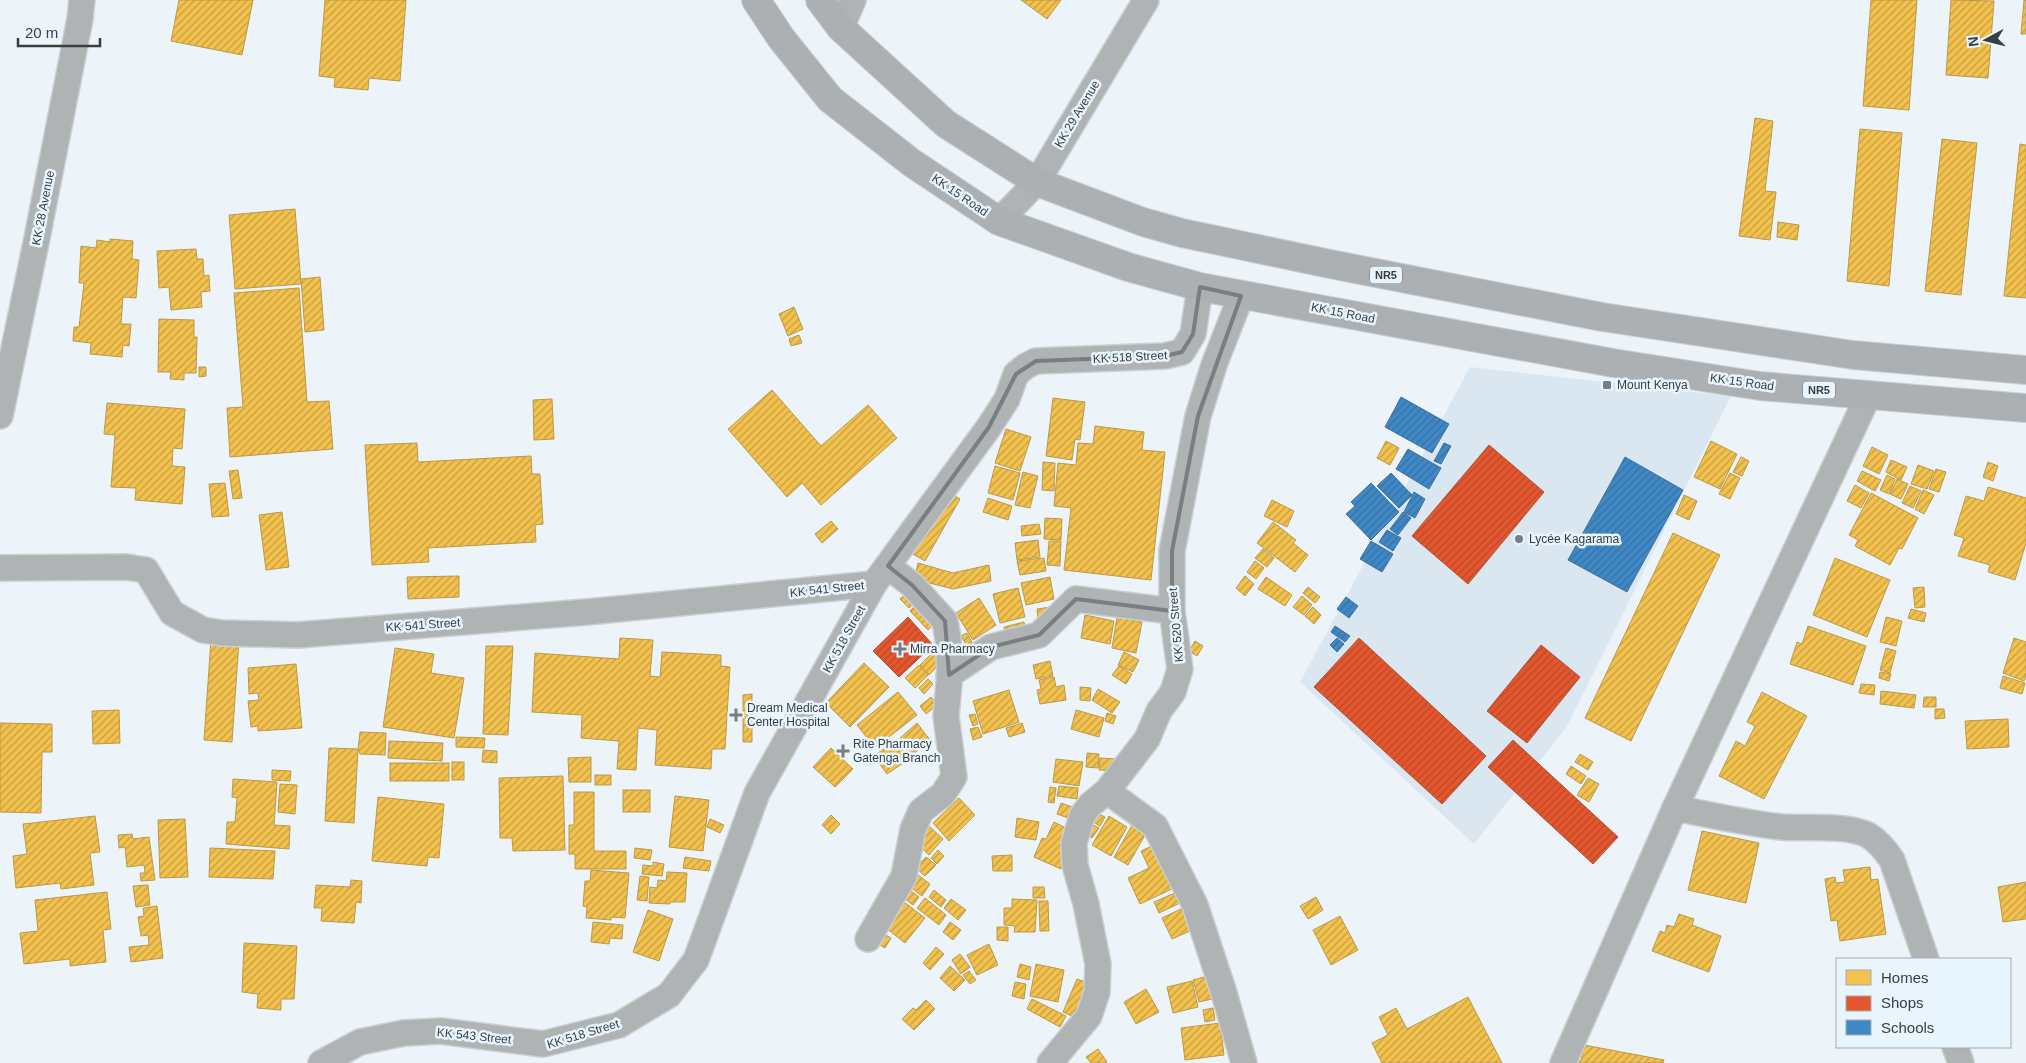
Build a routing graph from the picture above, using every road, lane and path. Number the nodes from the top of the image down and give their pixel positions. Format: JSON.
{"nodes":[{"id":1,"x":82,"y":0,"type":"edge"},
{"id":2,"x":756,"y":0,"type":"edge"},
{"id":3,"x":820,"y":0,"type":"edge"},
{"id":4,"x":853,"y":0,"type":"edge"},
{"id":5,"x":1146,"y":0,"type":"edge"},
{"id":6,"x":841,"y":28,"type":"junction"},
{"id":7,"x":1037,"y":182,"type":"junction"},
{"id":8,"x":999,"y":221,"type":"junction"},
{"id":9,"x":1200,"y":287,"type":"junction"},
{"id":10,"x":1242,"y":296,"type":"junction"},
{"id":11,"x":2026,"y":370,"type":"edge"},
{"id":12,"x":1869,"y":394,"type":"junction"},
{"id":13,"x":2026,"y":408,"type":"edge"},
{"id":14,"x":0,"y":416,"type":"edge"},
{"id":15,"x":0,"y":568,"type":"edge"},
{"id":16,"x":881,"y":575,"type":"junction"},
{"id":17,"x":1172,"y":611,"type":"junction"},
{"id":18,"x":950,"y":675,"type":"junction"},
{"id":19,"x":1106,"y":791,"type":"junction"},
{"id":20,"x":1674,"y":808,"type":"junction"},
{"id":21,"x":868,"y":939,"type":"dead end"},
{"id":22,"x":1926,"y":958,"type":"edge"},
{"id":23,"x":1955,"y":1048,"type":"edge"},
{"id":24,"x":540,"y":1053,"type":"edge"},
{"id":25,"x":321,"y":1063,"type":"edge"},
{"id":26,"x":1050,"y":1063,"type":"edge"},
{"id":27,"x":1244,"y":1063,"type":"edge"},
{"id":28,"x":1563,"y":1063,"type":"edge"},
{"id":29,"x":1961,"y":1063,"type":"edge"}],
"edges":[{"from":1,"to":14,"type":"street","name":"KK 28 Avenue"},
{"from":2,"to":8,"type":"highway","name":"KK 15 Road","number":"NR5"},
{"from":3,"to":6,"type":"highway","number":"NR5"},
{"from":4,"to":6,"type":"street"},
{"from":5,"to":7,"type":"street","name":"KK 29 Avenue"},
{"from":6,"to":7,"type":"highway","number":"NR5"},
{"from":7,"to":8,"type":"street","name":"KK 29 Avenue"},
{"from":7,"to":11,"type":"highway","number":"NR5"},
{"from":8,"to":9,"type":"highway","name":"KK 15 Road","number":"NR5"},
{"from":9,"to":10,"type":"highway","name":"KK 15 Road","number":"NR5"},
{"from":9,"to":16,"type":"street","name":"KK 518 Street"},
{"from":10,"to":12,"type":"highway","name":"KK 15 Road","number":"NR5"},
{"from":10,"to":17,"type":"street","name":"KK 520 Street"},
{"from":12,"to":13,"type":"highway","name":"KK 15 Road","number":"NR5"},
{"from":12,"to":20,"type":"street"},
{"from":15,"to":16,"type":"street","name":"KK 541 Street"},
{"from":16,"to":18,"type":"street"},
{"from":16,"to":24,"type":"street","name":"KK 518 Street"},
{"from":17,"to":18,"type":"street"},
{"from":17,"to":19,"type":"street","name":"KK 520 Street"},
{"from":18,"to":21,"type":"street"},
{"from":19,"to":26,"type":"street","name":"KK 520 Street"},
{"from":19,"to":27,"type":"street"},
{"from":20,"to":22,"type":"street"},
{"from":20,"to":28,"type":"street"},
{"from":23,"to":29,"type":"street"},
{"from":24,"to":25,"type":"street","name":"KK 543 Street"}]}
